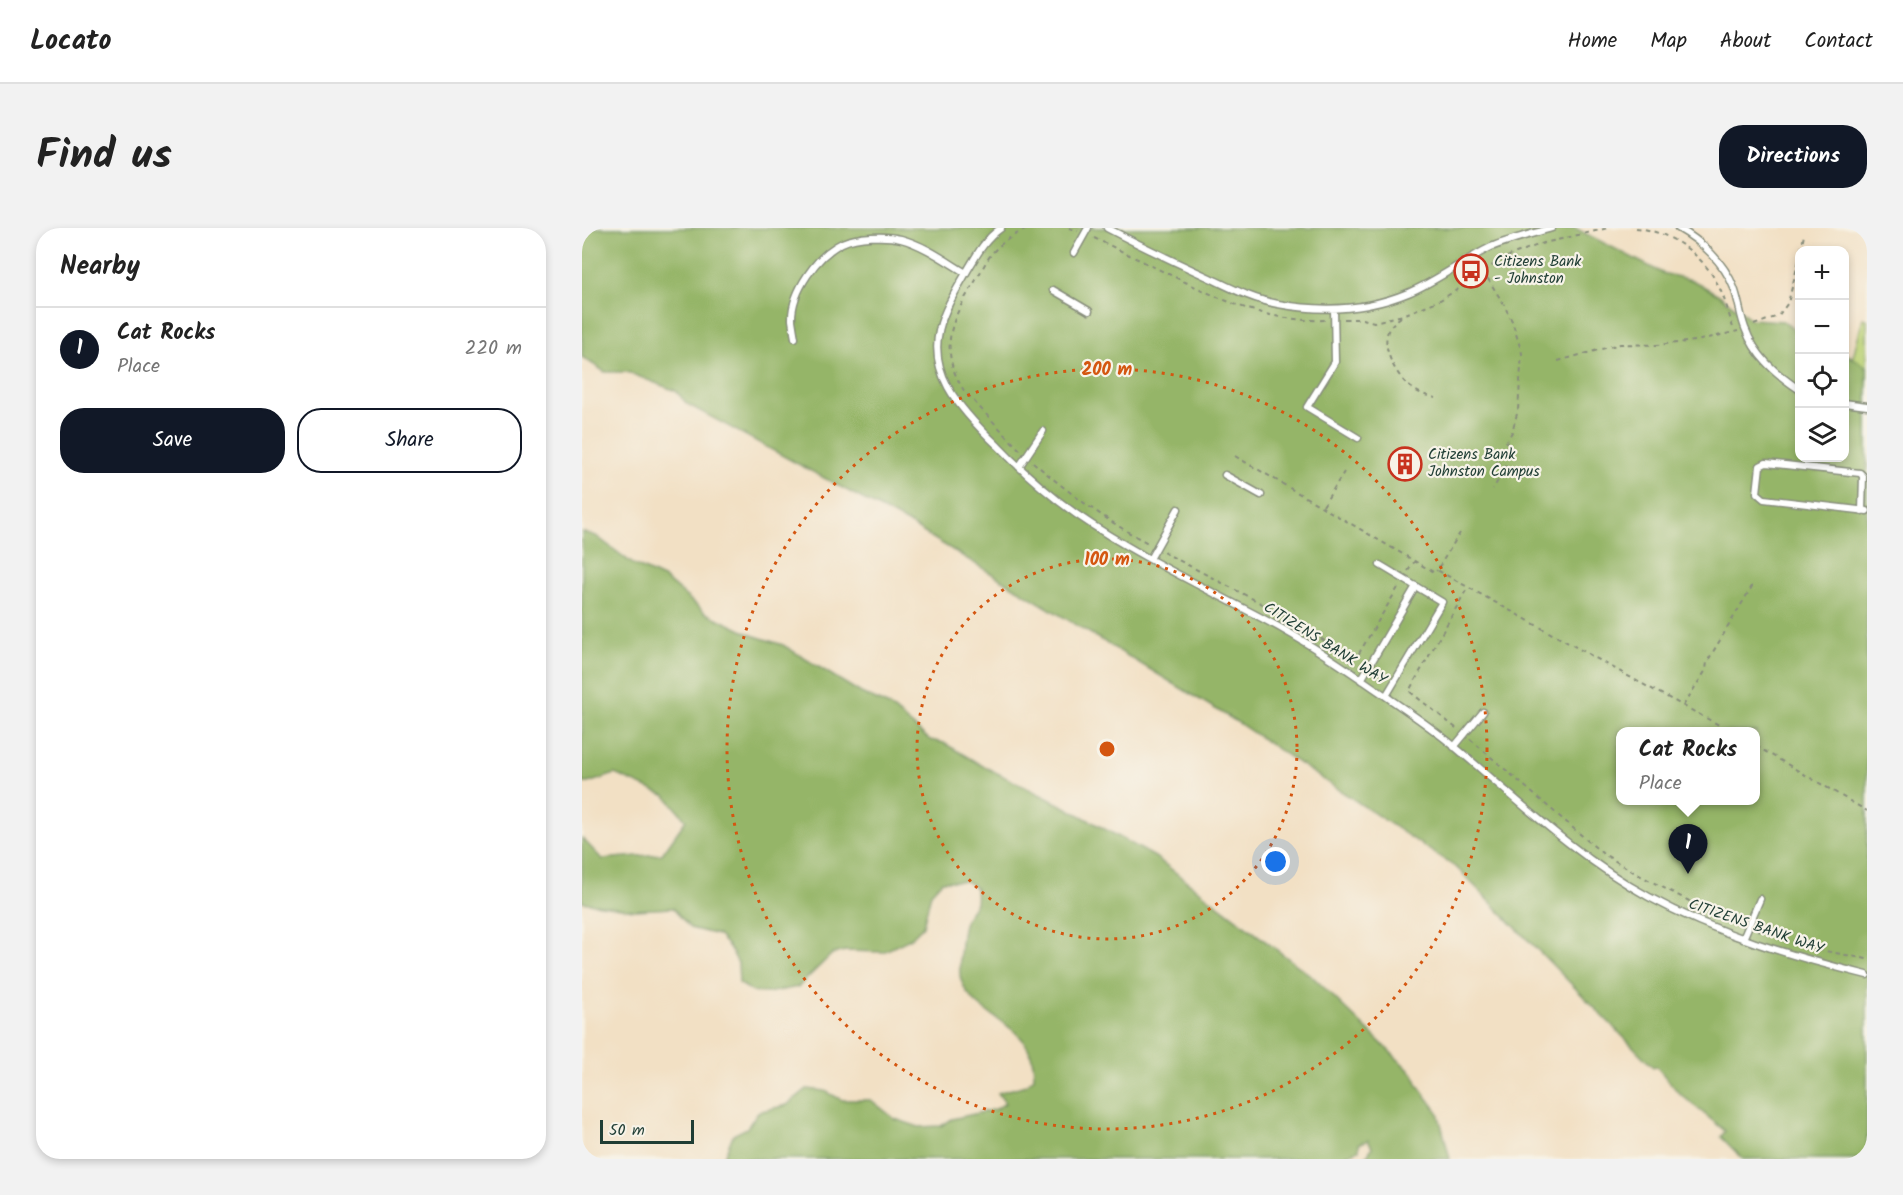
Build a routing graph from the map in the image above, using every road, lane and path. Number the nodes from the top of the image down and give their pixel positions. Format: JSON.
{"nodes":[{"id":1,"x":1001,"y":228,"type":"edge"},
{"id":2,"x":1031,"y":228,"type":"edge"},
{"id":3,"x":1069,"y":228,"type":"edge"},
{"id":4,"x":1107,"y":228,"type":"edge"},
{"id":5,"x":1552,"y":228,"type":"edge"},
{"id":6,"x":1608,"y":228,"type":"edge"},
{"id":7,"x":1636,"y":228,"type":"edge"},
{"id":8,"x":1678,"y":228,"type":"edge"},
{"id":9,"x":1087,"y":231,"type":"edge"},
{"id":10,"x":1804,"y":235,"type":"dead end"},
{"id":11,"x":1802,"y":246,"type":"edge"},
{"id":12,"x":1074,"y":253,"type":"dead end"},
{"id":13,"x":1474,"y":257,"type":"junction"},
{"id":14,"x":1484,"y":272,"type":"junction"},
{"id":15,"x":966,"y":273,"type":"junction"},
{"id":16,"x":1795,"y":275,"type":"edge"},
{"id":17,"x":1053,"y":290,"type":"dead end"},
{"id":18,"x":1334,"y":309,"type":"junction"},
{"id":19,"x":1089,"y":311,"type":"dead end"},
{"id":20,"x":1403,"y":315,"type":"junction"},
{"id":21,"x":1334,"y":320,"type":"junction"},
{"id":22,"x":1745,"y":328,"type":"junction"},
{"id":23,"x":1734,"y":332,"type":"junction"},
{"id":24,"x":795,"y":338,"type":"dead end"},
{"id":25,"x":1558,"y":361,"type":"dead end"},
{"id":26,"x":1795,"y":387,"type":"edge"},
{"id":27,"x":1436,"y":398,"type":"dead end"},
{"id":28,"x":1849,"y":404,"type":"edge"},
{"id":29,"x":1867,"y":406,"type":"edge"},
{"id":30,"x":1043,"y":431,"type":"dead end"},
{"id":31,"x":1358,"y":438,"type":"dead end"},
{"id":32,"x":1235,"y":456,"type":"dead end"},
{"id":33,"x":1026,"y":457,"type":"junction"},
{"id":34,"x":1019,"y":467,"type":"junction"},
{"id":35,"x":1344,"y":472,"type":"dead end"},
{"id":36,"x":1225,"y":475,"type":"dead end"},
{"id":37,"x":1493,"y":489,"type":"dead end"},
{"id":38,"x":1261,"y":495,"type":"dead end"},
{"id":39,"x":1323,"y":506,"type":"junction"},
{"id":40,"x":1178,"y":509,"type":"dead end"},
{"id":41,"x":1864,"y":511,"type":"edge"},
{"id":42,"x":1460,"y":533,"type":"dead end"},
{"id":43,"x":1157,"y":548,"type":"junction"},
{"id":44,"x":1150,"y":558,"type":"junction"},
{"id":45,"x":1415,"y":561,"type":"junction"},
{"id":46,"x":1380,"y":564,"type":"dead end"},
{"id":47,"x":1437,"y":570,"type":"junction"},
{"id":48,"x":1403,"y":578,"type":"junction"},
{"id":49,"x":1754,"y":583,"type":"dead end"},
{"id":50,"x":1416,"y":586,"type":"junction"},
{"id":51,"x":1468,"y":587,"type":"junction"},
{"id":52,"x":1361,"y":680,"type":"junction"},
{"id":53,"x":1386,"y":696,"type":"junction"},
{"id":54,"x":1683,"y":706,"type":"junction"},
{"id":55,"x":1483,"y":712,"type":"dead end"},
{"id":56,"x":1723,"y":727,"type":"edge"},
{"id":57,"x":1464,"y":734,"type":"junction"},
{"id":58,"x":1454,"y":747,"type":"junction"},
{"id":59,"x":1760,"y":749,"type":"edge"},
{"id":60,"x":1867,"y":811,"type":"edge"},
{"id":61,"x":1760,"y":899,"type":"dead end"},
{"id":62,"x":1748,"y":926,"type":"junction"},
{"id":63,"x":1743,"y":939,"type":"junction"},
{"id":64,"x":1867,"y":959,"type":"edge"},
{"id":65,"x":1867,"y":975,"type":"edge"}],
"edges":[{"from":1,"to":15,"type":"lane","name":"CITIZENS BANK WAY"},
{"from":2,"to":33,"type":"path"},
{"from":3,"to":9,"type":"path"},
{"from":4,"to":18,"type":"lane"},
{"from":5,"to":13,"type":"lane"},
{"from":6,"to":14,"type":"path"},
{"from":7,"to":23,"type":"path"},
{"from":8,"to":22,"type":"lane"},
{"from":9,"to":12,"type":"lane"},
{"from":9,"to":21,"type":"path"},
{"from":10,"to":11,"type":"path"},
{"from":13,"to":14,"type":"path"},
{"from":13,"to":18,"type":"lane"},
{"from":14,"to":20,"type":"path"},
{"from":14,"to":37,"type":"path"},
{"from":15,"to":24,"type":"lane"},
{"from":15,"to":34,"type":"lane","name":"CITIZENS BANK WAY"},
{"from":16,"to":22,"type":"path"},
{"from":17,"to":19,"type":"lane"},
{"from":18,"to":21,"type":"lane"},
{"from":20,"to":21,"type":"path"},
{"from":20,"to":27,"type":"path"},
{"from":21,"to":31,"type":"lane"},
{"from":22,"to":23,"type":"path"},
{"from":22,"to":26,"type":"lane"},
{"from":23,"to":25,"type":"path"},
{"from":28,"to":29,"type":"lane"},
{"from":30,"to":33,"type":"lane"},
{"from":32,"to":39,"type":"path"},
{"from":33,"to":34,"type":"lane"},
{"from":33,"to":43,"type":"path"},
{"from":34,"to":44,"type":"lane","name":"CITIZENS BANK WAY"},
{"from":35,"to":39,"type":"path"},
{"from":36,"to":38,"type":"lane"},
{"from":39,"to":45,"type":"path"},
{"from":40,"to":43,"type":"lane"},
{"from":41,"to":41,"type":"lane"},
{"from":42,"to":47,"type":"path"},
{"from":43,"to":44,"type":"lane"},
{"from":43,"to":48,"type":"path"},
{"from":44,"to":52,"type":"lane","name":"CITIZENS BANK WAY"},
{"from":45,"to":47,"type":"path"},
{"from":45,"to":48,"type":"path"},
{"from":46,"to":48,"type":"lane"},
{"from":47,"to":51,"type":"path"},
{"from":48,"to":50,"type":"lane"},
{"from":49,"to":54,"type":"path"},
{"from":50,"to":52,"type":"lane"},
{"from":50,"to":53,"type":"lane"},
{"from":51,"to":54,"type":"path"},
{"from":51,"to":57,"type":"path"},
{"from":52,"to":53,"type":"lane","name":"CITIZENS BANK WAY"},
{"from":53,"to":58,"type":"lane","name":"CITIZENS BANK WAY"},
{"from":54,"to":56,"type":"path"},
{"from":55,"to":57,"type":"lane"},
{"from":57,"to":58,"type":"lane"},
{"from":57,"to":62,"type":"path"},
{"from":58,"to":63,"type":"lane","name":"CITIZENS BANK WAY"},
{"from":59,"to":60,"type":"path"},
{"from":61,"to":62,"type":"lane"},
{"from":62,"to":63,"type":"lane"},
{"from":62,"to":64,"type":"path"},
{"from":63,"to":65,"type":"lane","name":"CITIZENS BANK WAY"}]}
